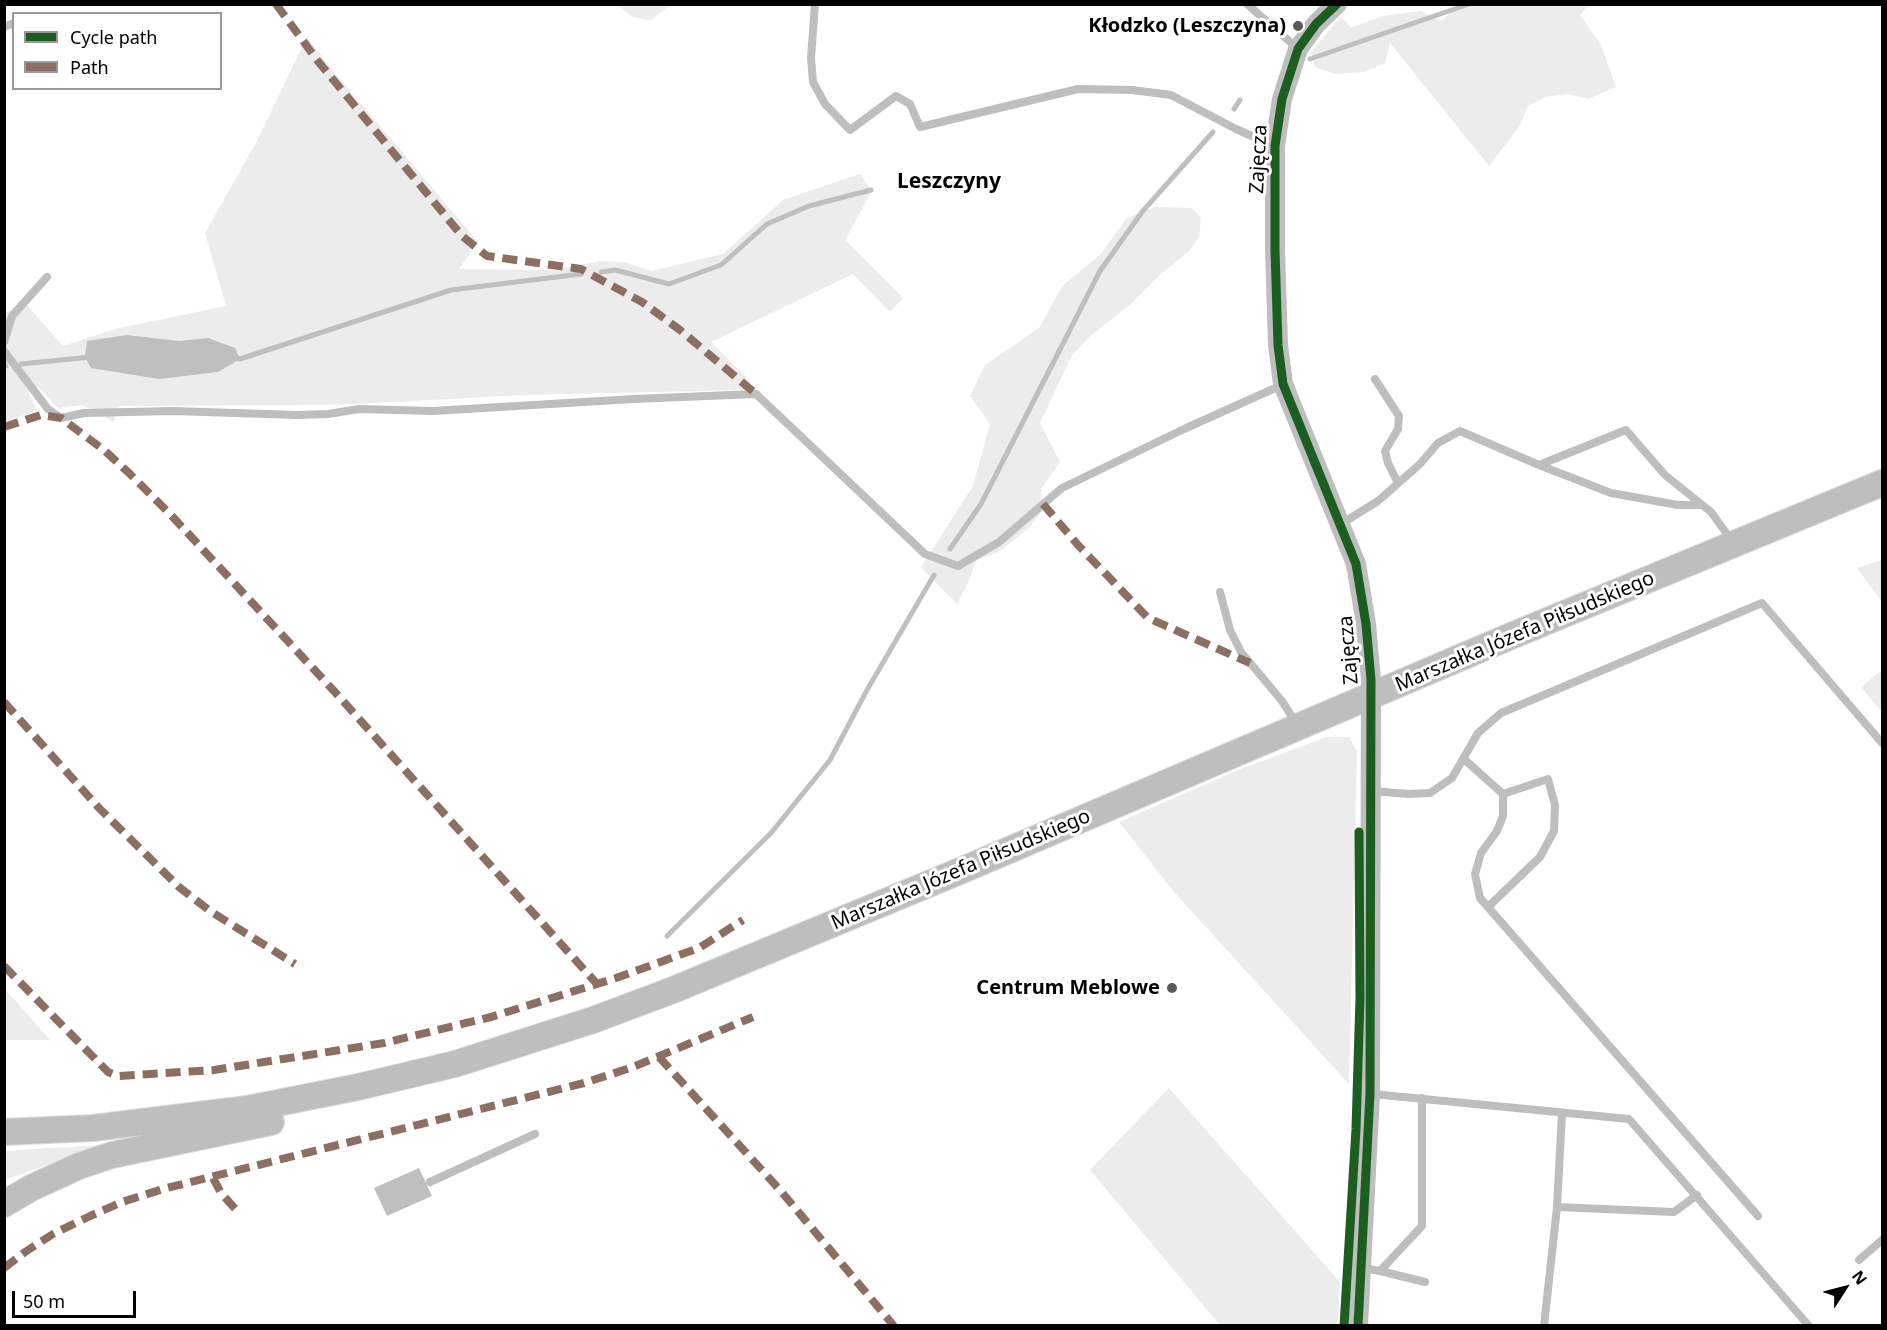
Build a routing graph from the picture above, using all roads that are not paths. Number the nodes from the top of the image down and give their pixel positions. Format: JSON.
{"nodes":[{"id":1,"x":815,"y":4,"type":"edge"},
{"id":2,"x":1247,"y":4,"type":"edge"},
{"id":3,"x":1337,"y":4,"type":"edge"},
{"id":4,"x":1298,"y":49,"type":"junction"},
{"id":5,"x":1275,"y":146,"type":"junction"},
{"id":6,"x":47,"y":277,"type":"dead end"},
{"id":7,"x":4,"y":342,"type":"edge"},
{"id":8,"x":4,"y":351,"type":"edge"},
{"id":9,"x":1375,"y":379,"type":"dead end"},
{"id":10,"x":1283,"y":384,"type":"junction"},
{"id":11,"x":1539,"y":465,"type":"junction"},
{"id":12,"x":1398,"y":483,"type":"junction"},
{"id":13,"x":1882,"y":483,"type":"edge"},
{"id":14,"x":1702,"y":505,"type":"junction"},
{"id":15,"x":1340,"y":524,"type":"junction"},
{"id":16,"x":1734,"y":544,"type":"junction"},
{"id":17,"x":1220,"y":592,"type":"dead end"},
{"id":18,"x":1371,"y":697,"type":"junction"},
{"id":19,"x":1298,"y":727,"type":"junction"},
{"id":20,"x":1882,"y":742,"type":"edge"},
{"id":21,"x":1465,"y":760,"type":"junction"},
{"id":22,"x":1372,"y":791,"type":"junction"},
{"id":23,"x":1503,"y":794,"type":"junction"},
{"id":24,"x":1488,"y":907,"type":"junction"},
{"id":25,"x":455,"y":1064,"type":"junction"},
{"id":26,"x":1370,"y":1094,"type":"junction"},
{"id":27,"x":1422,"y":1098,"type":"junction"},
{"id":28,"x":1562,"y":1113,"type":"junction"},
{"id":29,"x":4,"y":1132,"type":"edge"},
{"id":30,"x":535,"y":1134,"type":"dead end"},
{"id":31,"x":430,"y":1182,"type":"dead end"},
{"id":32,"x":1697,"y":1195,"type":"junction"},
{"id":33,"x":4,"y":1204,"type":"edge"},
{"id":34,"x":1557,"y":1207,"type":"junction"},
{"id":35,"x":1758,"y":1216,"type":"dead end"},
{"id":36,"x":1882,"y":1240,"type":"edge"},
{"id":37,"x":1859,"y":1260,"type":"dead end"},
{"id":38,"x":1371,"y":1269,"type":"junction"},
{"id":39,"x":1425,"y":1282,"type":"dead end"},
{"id":40,"x":1358,"y":1326,"type":"edge"},
{"id":41,"x":1544,"y":1326,"type":"edge"},
{"id":42,"x":1809,"y":1326,"type":"edge"}],
"edges":[{"from":1,"to":5,"type":"lane"},
{"from":2,"to":4,"type":"lane"},
{"from":3,"to":4,"type":"street","name":"Zajęcza"},
{"from":4,"to":5,"type":"street","name":"Zajęcza"},
{"from":5,"to":10,"type":"street","name":"Zajęcza"},
{"from":6,"to":7,"type":"lane"},
{"from":8,"to":10,"type":"lane"},
{"from":9,"to":12,"type":"lane"},
{"from":10,"to":15,"type":"street","name":"Zajęcza"},
{"from":11,"to":12,"type":"lane"},
{"from":11,"to":14,"type":"lane"},
{"from":11,"to":14,"type":"lane"},
{"from":12,"to":15,"type":"lane"},
{"from":13,"to":16,"type":"highway","name":"Marszałka Józefa Piłsudskiego"},
{"from":14,"to":16,"type":"lane"},
{"from":15,"to":18,"type":"street","name":"Zajęcza"},
{"from":16,"to":18,"type":"highway","name":"Marszałka Józefa Piłsudskiego"},
{"from":17,"to":19,"type":"lane"},
{"from":18,"to":19,"type":"highway","name":"Marszałka Józefa Piłsudskiego"},
{"from":18,"to":22,"type":"street","name":"Zajęcza"},
{"from":19,"to":25,"type":"highway","name":"Marszałka Józefa Piłsudskiego"},
{"from":20,"to":21,"type":"lane"},
{"from":21,"to":22,"type":"lane"},
{"from":21,"to":23,"type":"lane"},
{"from":22,"to":26,"type":"street","name":"Zajęcza"},
{"from":23,"to":24,"type":"lane"},
{"from":23,"to":24,"type":"lane"},
{"from":24,"to":35,"type":"lane"},
{"from":25,"to":29,"type":"highway","name":"Marszałka Józefa Piłsudskiego"},
{"from":25,"to":33,"type":"highway"},
{"from":26,"to":27,"type":"lane"},
{"from":26,"to":38,"type":"street","name":"Zajęcza"},
{"from":27,"to":28,"type":"lane"},
{"from":27,"to":38,"type":"lane"},
{"from":28,"to":32,"type":"lane"},
{"from":28,"to":34,"type":"lane"},
{"from":30,"to":31,"type":"lane"},
{"from":32,"to":34,"type":"lane"},
{"from":32,"to":42,"type":"lane"},
{"from":34,"to":41,"type":"lane"},
{"from":36,"to":37,"type":"lane"},
{"from":38,"to":39,"type":"lane"},
{"from":38,"to":40,"type":"street","name":"Zajęcza"}]}
